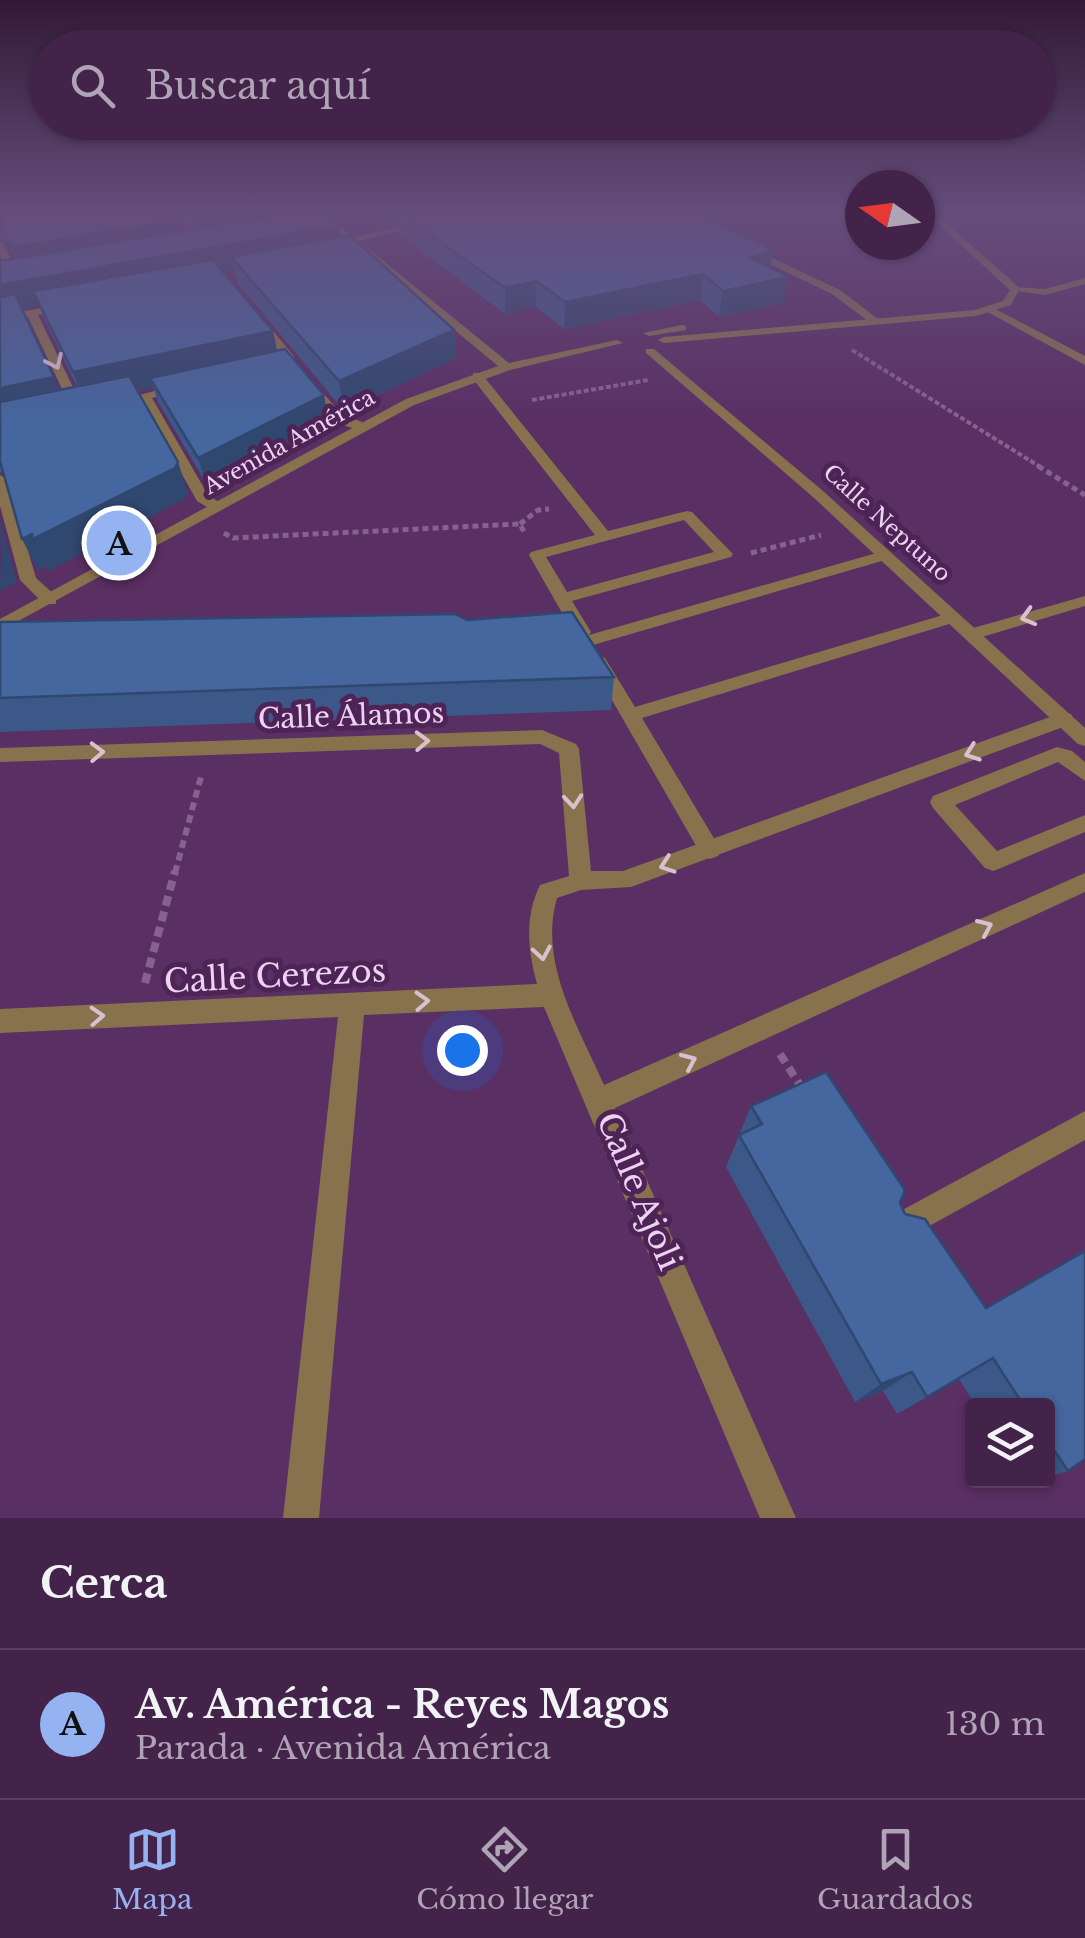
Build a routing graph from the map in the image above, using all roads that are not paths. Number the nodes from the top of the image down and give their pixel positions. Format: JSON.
{"nodes":[{"id":1,"x":404,"y":284,"type":"edge"},
{"id":2,"x":819,"y":284,"type":"edge"},
{"id":3,"x":1009,"y":284,"type":"edge"},
{"id":4,"x":1078,"y":284,"type":"edge"},
{"id":5,"x":1016,"y":290,"type":"junction"},
{"id":6,"x":87,"y":303,"type":"edge"},
{"id":7,"x":245,"y":304,"type":"edge"},
{"id":8,"x":988,"y":308,"type":"junction"},
{"id":9,"x":32,"y":313,"type":"junction"},
{"id":10,"x":0,"y":318,"type":"edge"},
{"id":11,"x":871,"y":318,"type":"junction"},
{"id":12,"x":650,"y":332,"type":"junction"},
{"id":13,"x":626,"y":336,"type":"junction"},
{"id":14,"x":664,"y":340,"type":"junction"},
{"id":15,"x":650,"y":352,"type":"junction"},
{"id":16,"x":1085,"y":362,"type":"edge"},
{"id":17,"x":290,"y":365,"type":"junction"},
{"id":18,"x":507,"y":367,"type":"junction"},
{"id":19,"x":272,"y":368,"type":"edge"},
{"id":20,"x":477,"y":376,"type":"junction"},
{"id":21,"x":199,"y":384,"type":"edge"},
{"id":22,"x":144,"y":396,"type":"junction"},
{"id":23,"x":78,"y":411,"type":"junction"},
{"id":24,"x":58,"y":415,"type":"edge"},
{"id":25,"x":362,"y":427,"type":"junction"},
{"id":26,"x":0,"y":479,"type":"edge"},
{"id":27,"x":218,"y":507,"type":"junction"},
{"id":28,"x":605,"y":537,"type":"junction"},
{"id":29,"x":886,"y":555,"type":"junction"},
{"id":30,"x":562,"y":598,"type":"junction"},
{"id":31,"x":50,"y":600,"type":"junction"},
{"id":32,"x":1085,"y":601,"type":"edge"},
{"id":33,"x":953,"y":616,"type":"junction"},
{"id":34,"x":0,"y":626,"type":"edge"},
{"id":35,"x":972,"y":634,"type":"junction"},
{"id":36,"x":578,"y":638,"type":"junction"},
{"id":37,"x":631,"y":715,"type":"junction"},
{"id":38,"x":1064,"y":719,"type":"junction"},
{"id":39,"x":1085,"y":739,"type":"edge"},
{"id":40,"x":0,"y":755,"type":"edge"},
{"id":41,"x":1085,"y":774,"type":"edge"},
{"id":42,"x":1085,"y":823,"type":"edge"},
{"id":43,"x":710,"y":850,"type":"junction"},
{"id":44,"x":580,"y":882,"type":"junction"},
{"id":45,"x":1085,"y":882,"type":"edge"},
{"id":46,"x":552,"y":994,"type":"junction"},
{"id":47,"x":352,"y":1005,"type":"junction"},
{"id":48,"x":0,"y":1020,"type":"edge"},
{"id":49,"x":600,"y":1100,"type":"junction"},
{"id":50,"x":1085,"y":1125,"type":"edge"},
{"id":51,"x":893,"y":1230,"type":"edge"},
{"id":52,"x":302,"y":1518,"type":"edge"},
{"id":53,"x":778,"y":1518,"type":"edge"}],
"edges":[{"from":1,"to":18,"type":"street"},
{"from":2,"to":11,"type":"street"},
{"from":3,"to":5,"type":"street"},
{"from":4,"to":5,"type":"street"},
{"from":5,"to":8,"type":"street"},
{"from":6,"to":9,"type":"street"},
{"from":7,"to":17,"type":"street"},
{"from":8,"to":11,"type":"street"},
{"from":8,"to":16,"type":"street"},
{"from":9,"to":10,"type":"street"},
{"from":9,"to":23,"type":"street","one_way":true},
{"from":11,"to":12,"type":"street"},
{"from":11,"to":14,"type":"street"},
{"from":12,"to":13,"type":"street","name":"Avenida América"},
{"from":12,"to":14,"type":"street"},
{"from":13,"to":15,"type":"street","name":"Calle Neptuno"},
{"from":13,"to":18,"type":"street","name":"Avenida América"},
{"from":14,"to":15,"type":"street"},
{"from":15,"to":29,"type":"street","name":"Calle Neptuno"},
{"from":17,"to":19,"type":"street"},
{"from":17,"to":25,"type":"street"},
{"from":18,"to":20,"type":"street","name":"Avenida América"},
{"from":20,"to":25,"type":"street","name":"Avenida América"},
{"from":20,"to":28,"type":"street"},
{"from":21,"to":22,"type":"street"},
{"from":22,"to":23,"type":"street"},
{"from":22,"to":27,"type":"street"},
{"from":23,"to":24,"type":"street"},
{"from":25,"to":27,"type":"street","name":"Avenida América"},
{"from":26,"to":31,"type":"street"},
{"from":27,"to":31,"type":"street","name":"Avenida América"},
{"from":28,"to":30,"type":"street"},
{"from":28,"to":30,"type":"street"},
{"from":29,"to":33,"type":"street","name":"Calle Neptuno"},
{"from":29,"to":36,"type":"street"},
{"from":30,"to":36,"type":"street"},
{"from":31,"to":34,"type":"street","name":"Avenida América"},
{"from":32,"to":35,"type":"street","one_way":true},
{"from":33,"to":35,"type":"street","name":"Calle Neptuno"},
{"from":33,"to":37,"type":"street"},
{"from":35,"to":38,"type":"street","name":"Calle Neptuno"},
{"from":36,"to":37,"type":"street"},
{"from":37,"to":43,"type":"street"},
{"from":38,"to":39,"type":"street","name":"Calle Neptuno"},
{"from":38,"to":43,"type":"street","one_way":true},
{"from":40,"to":44,"type":"street","name":"Calle Álamos","one_way":true},
{"from":41,"to":42,"type":"street"},
{"from":43,"to":44,"type":"street","one_way":true},
{"from":44,"to":46,"type":"street","name":"Calle Ajoli","one_way":true},
{"from":49,"to":45,"type":"street","one_way":true},
{"from":47,"to":46,"type":"street","name":"Calle Cerezos","one_way":true},
{"from":46,"to":49,"type":"street","name":"Calle Ajoli"},
{"from":48,"to":47,"type":"street","name":"Calle Cerezos","one_way":true},
{"from":47,"to":52,"type":"street"},
{"from":49,"to":53,"type":"street","name":"Calle Ajoli"},
{"from":50,"to":51,"type":"street"}]}
